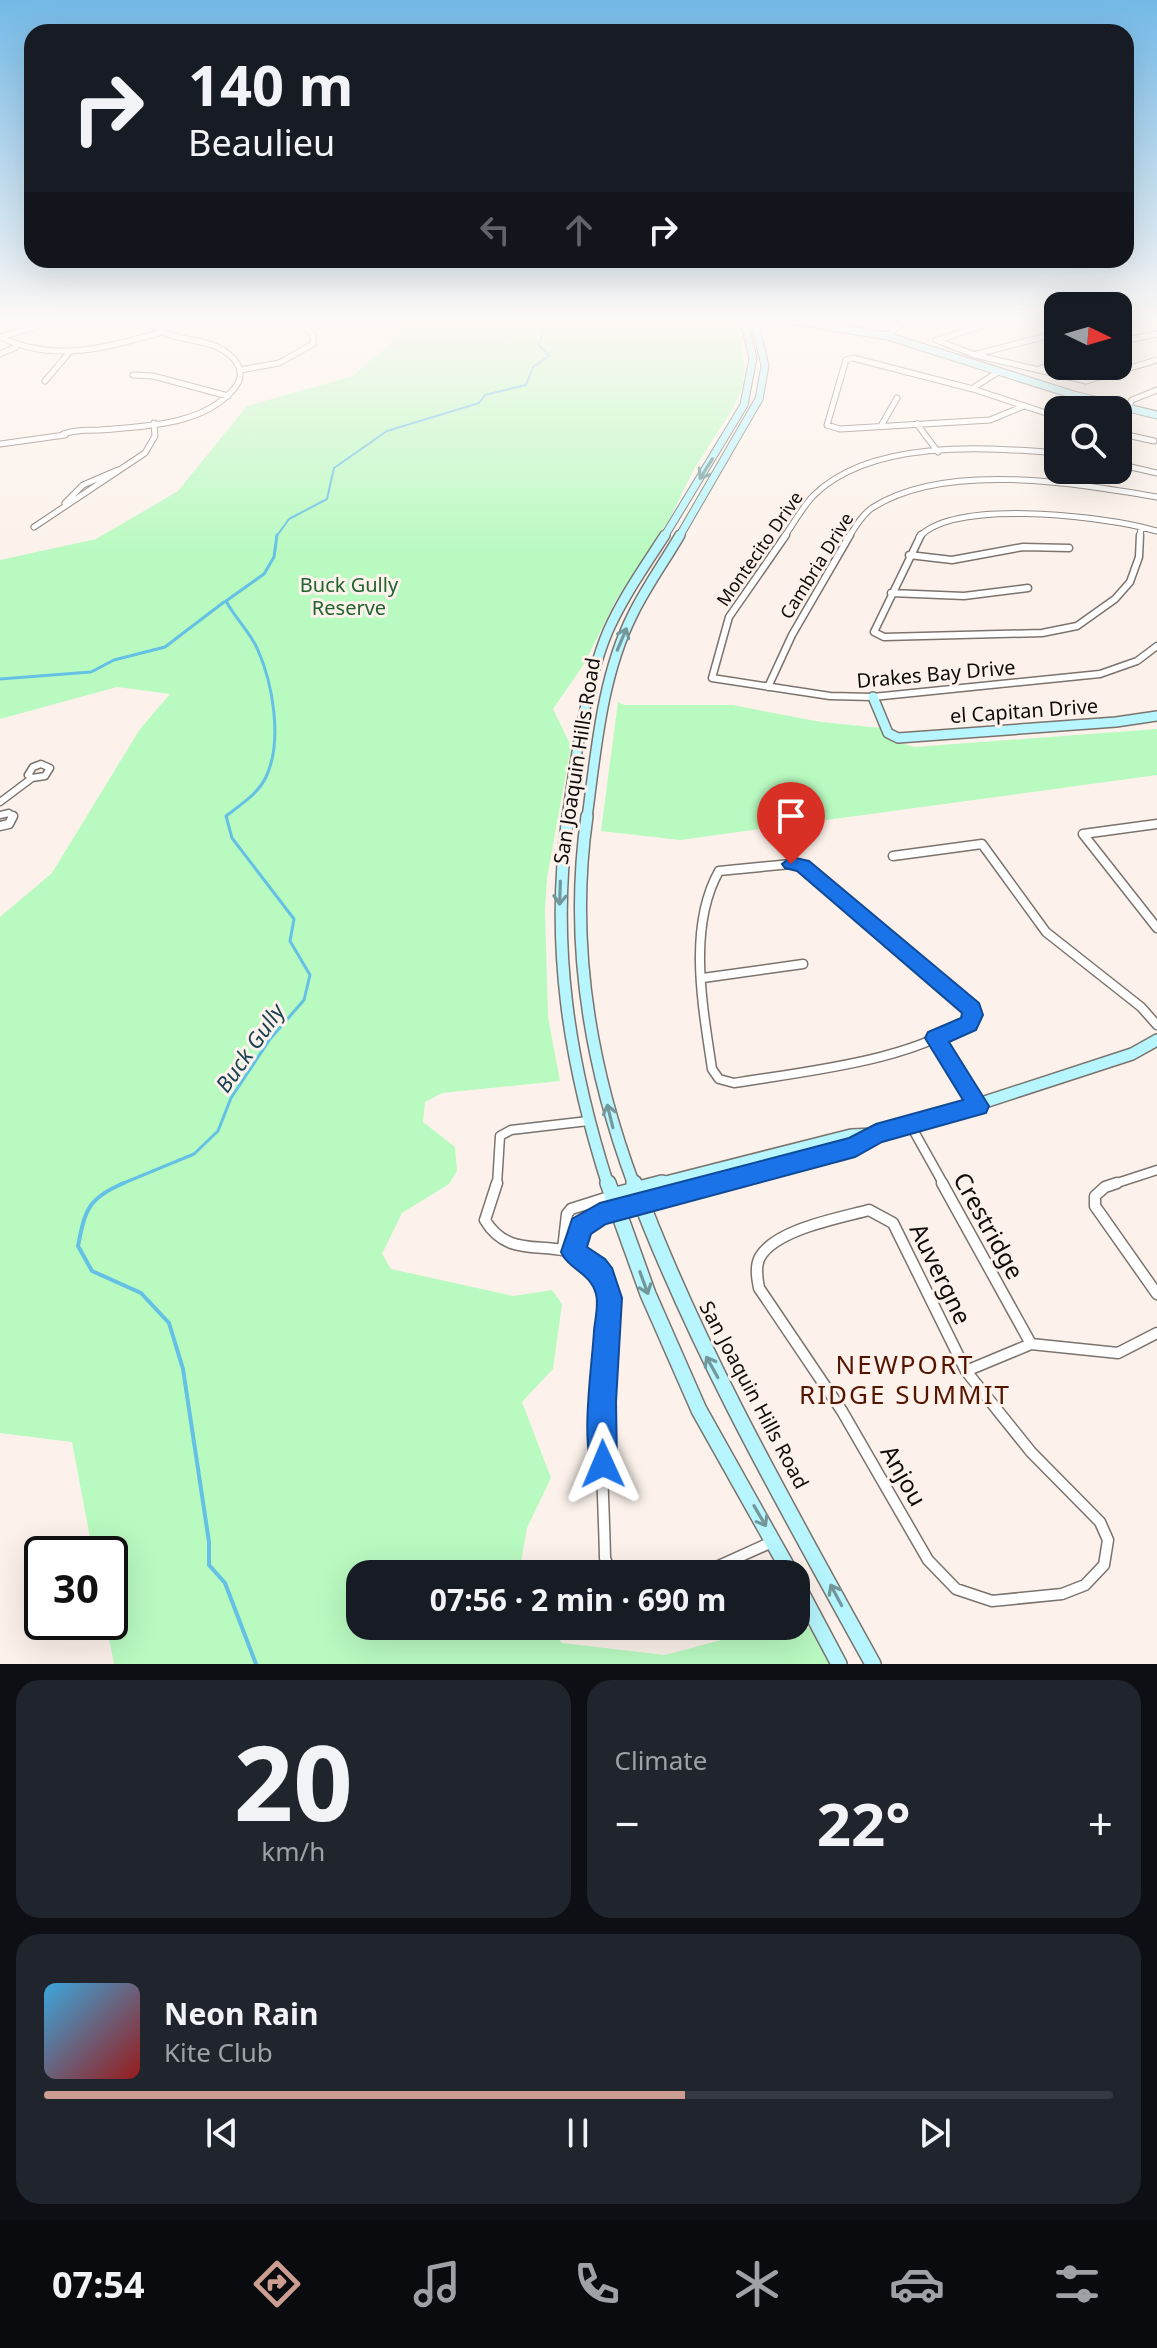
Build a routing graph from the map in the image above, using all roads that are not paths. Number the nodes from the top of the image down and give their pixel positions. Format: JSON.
{"nodes":[{"id":1,"x":897,"y":398,"type":"dead end"},
{"id":2,"x":224,"y":399,"type":"edge"},
{"id":3,"x":746,"y":399,"type":"edge"},
{"id":4,"x":760,"y":399,"type":"edge"},
{"id":5,"x":835,"y":399,"type":"edge"},
{"id":6,"x":1002,"y":399,"type":"edge"},
{"id":7,"x":1024,"y":406,"type":"junction"},
{"id":8,"x":1132,"y":410,"type":"edge"},
{"id":9,"x":1044,"y":412,"type":"edge"},
{"id":10,"x":1157,"y":415,"type":"edge"},
{"id":11,"x":154,"y":423,"type":"junction"},
{"id":12,"x":917,"y":424,"type":"junction"},
{"id":13,"x":881,"y":426,"type":"junction"},
{"id":14,"x":100,"y":430,"type":"junction"},
{"id":15,"x":63,"y":434,"type":"junction"},
{"id":16,"x":1132,"y":436,"type":"edge"},
{"id":17,"x":1154,"y":441,"type":"dead end"},
{"id":18,"x":0,"y":444,"type":"edge"},
{"id":19,"x":938,"y":452,"type":"junction"},
{"id":20,"x":1044,"y":453,"type":"edge"},
{"id":21,"x":1132,"y":467,"type":"edge"},
{"id":22,"x":1157,"y":473,"type":"edge"},
{"id":23,"x":1157,"y":497,"type":"edge"},
{"id":24,"x":34,"y":527,"type":"dead end"},
{"id":25,"x":1141,"y":527,"type":"junction"},
{"id":26,"x":1157,"y":531,"type":"edge"},
{"id":27,"x":1069,"y":548,"type":"dead end"},
{"id":28,"x":909,"y":555,"type":"junction"},
{"id":29,"x":1028,"y":588,"type":"dead end"},
{"id":30,"x":891,"y":593,"type":"junction"},
{"id":31,"x":1157,"y":646,"type":"edge"},
{"id":32,"x":712,"y":678,"type":"joint"},
{"id":33,"x":768,"y":687,"type":"junction"},
{"id":34,"x":873,"y":697,"type":"junction"},
{"id":35,"x":1157,"y":716,"type":"edge"},
{"id":36,"x":32,"y":778,"type":"dead end"},
{"id":37,"x":0,"y":802,"type":"edge"},
{"id":38,"x":0,"y":815,"type":"edge"},
{"id":39,"x":1157,"y":824,"type":"edge"},
{"id":40,"x":0,"y":826,"type":"edge"},
{"id":41,"x":893,"y":856,"type":"dead end"},
{"id":42,"x":1157,"y":928,"type":"edge"},
{"id":43,"x":803,"y":964,"type":"dead end"},
{"id":44,"x":703,"y":978,"type":"junction"},
{"id":45,"x":1157,"y":1025,"type":"edge"},
{"id":46,"x":935,"y":1038,"type":"junction"},
{"id":47,"x":1157,"y":1040,"type":"edge"},
{"id":48,"x":978,"y":1106,"type":"junction"},
{"id":49,"x":588,"y":1121,"type":"junction"},
{"id":50,"x":911,"y":1126,"type":"junction"},
{"id":51,"x":1157,"y":1170,"type":"edge"},
{"id":52,"x":636,"y":1197,"type":"junction"},
{"id":53,"x":615,"y":1203,"type":"junction"},
{"id":54,"x":568,"y":1250,"type":"junction"},
{"id":55,"x":761,"y":1255,"type":"joint"},
{"id":56,"x":1157,"y":1294,"type":"edge"},
{"id":57,"x":1157,"y":1333,"type":"edge"},
{"id":58,"x":1031,"y":1344,"type":"junction"},
{"id":59,"x":966,"y":1371,"type":"junction"},
{"id":60,"x":1108,"y":1540,"type":"joint"},
{"id":61,"x":774,"y":1541,"type":"junction"},
{"id":62,"x":606,"y":1560,"type":"edge"},
{"id":63,"x":732,"y":1560,"type":"edge"},
{"id":64,"x":784,"y":1560,"type":"edge"},
{"id":65,"x":810,"y":1609,"type":"edge"},
{"id":66,"x":839,"y":1664,"type":"edge"},
{"id":67,"x":873,"y":1664,"type":"edge"}],
"edges":[{"from":1,"to":13,"type":"street"},
{"from":2,"to":11,"type":"street"},
{"from":3,"to":49,"type":"main road","name":"San Joaquin Hills Road","one_way":true},
{"from":52,"to":4,"type":"main road","name":"San Joaquin Hills Road","one_way":true},
{"from":5,"to":13,"type":"street"},
{"from":6,"to":7,"type":"street"},
{"from":7,"to":9,"type":"street"},
{"from":7,"to":12,"type":"street"},
{"from":8,"to":10,"type":"main road"},
{"from":11,"to":14,"type":"street"},
{"from":11,"to":24,"type":"street"},
{"from":12,"to":13,"type":"street"},
{"from":12,"to":19,"type":"street"},
{"from":14,"to":15,"type":"street"},
{"from":14,"to":15,"type":"street"},
{"from":15,"to":18,"type":"street"},
{"from":16,"to":17,"type":"street"},
{"from":19,"to":20,"type":"street","name":"Montecito Drive"},
{"from":19,"to":32,"type":"street","name":"Montecito Drive"},
{"from":21,"to":22,"type":"street"},
{"from":23,"to":33,"type":"street","name":"Cambria Drive"},
{"from":25,"to":26,"type":"street"},
{"from":25,"to":28,"type":"street"},
{"from":25,"to":30,"type":"street"},
{"from":27,"to":28,"type":"street"},
{"from":28,"to":30,"type":"street"},
{"from":29,"to":30,"type":"street"},
{"from":31,"to":34,"type":"street","name":"Drakes Bay Drive"},
{"from":32,"to":33,"type":"street","name":"Drakes Bay Drive"},
{"from":33,"to":34,"type":"street","name":"Drakes Bay Drive"},
{"from":34,"to":35,"type":"main road","name":"el Capitan Drive"},
{"from":36,"to":37,"type":"street"},
{"from":38,"to":40,"type":"street"},
{"from":39,"to":42,"type":"street"},
{"from":41,"to":45,"type":"street"},
{"from":43,"to":44,"type":"street"},
{"from":44,"to":46,"type":"street"},
{"from":44,"to":46,"type":"street"},
{"from":46,"to":48,"type":"street"},
{"from":47,"to":48,"type":"main road"},
{"from":48,"to":50,"type":"main road"},
{"from":49,"to":53,"type":"main road","name":"San Joaquin Hills Road"},
{"from":49,"to":54,"type":"street"},
{"from":50,"to":52,"type":"main road"},
{"from":50,"to":58,"type":"street","name":"Crestridge"},
{"from":51,"to":56,"type":"street"},
{"from":52,"to":53,"type":"main road"},
{"from":67,"to":52,"type":"main road","name":"San Joaquin Hills Road","one_way":true},
{"from":53,"to":54,"type":"street"},
{"from":53,"to":54,"type":"street"},
{"from":53,"to":61,"type":"main road","name":"San Joaquin Hills Road","one_way":true},
{"from":54,"to":62,"type":"street"},
{"from":55,"to":59,"type":"street","name":"Auvergne"},
{"from":55,"to":60,"type":"street","name":"Anjou"},
{"from":57,"to":58,"type":"street"},
{"from":58,"to":59,"type":"street"},
{"from":59,"to":60,"type":"street","name":"Auvergne"},
{"from":61,"to":63,"type":"street"},
{"from":61,"to":64,"type":"main road","name":"San Joaquin Hills Road"},
{"from":65,"to":66,"type":"main road"}]}
